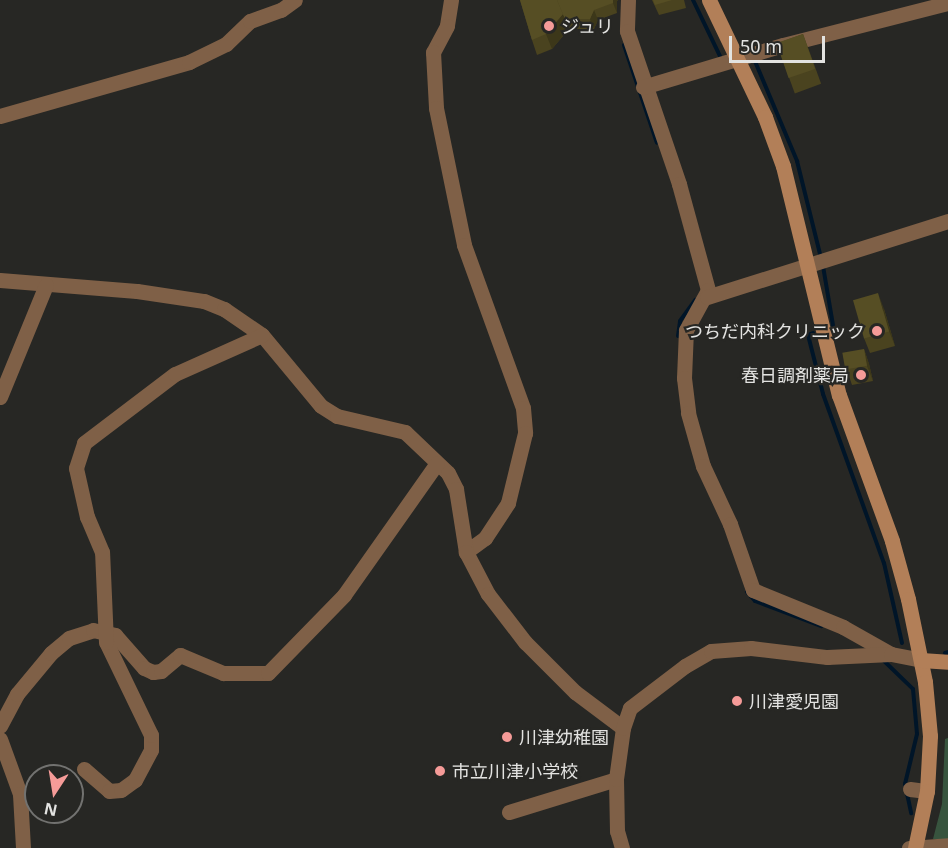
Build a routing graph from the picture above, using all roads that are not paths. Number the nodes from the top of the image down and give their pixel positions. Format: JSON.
{"nodes":[{"id":1,"x":295,"y":0,"type":"edge"},
{"id":2,"x":452,"y":0,"type":"edge"},
{"id":3,"x":628,"y":0,"type":"edge"},
{"id":4,"x":709,"y":0,"type":"edge"},
{"id":5,"x":948,"y":3,"type":"edge"},
{"id":6,"x":737,"y":58,"type":"junction"},
{"id":7,"x":643,"y":87,"type":"junction"},
{"id":8,"x":0,"y":116,"type":"edge"},
{"id":9,"x":948,"y":221,"type":"edge"},
{"id":10,"x":816,"y":262,"type":"junction"},
{"id":11,"x":0,"y":280,"type":"edge"},
{"id":12,"x":46,"y":285,"type":"junction"},
{"id":13,"x":707,"y":297,"type":"junction"},
{"id":14,"x":262,"y":335,"type":"junction"},
{"id":15,"x":0,"y":397,"type":"edge"},
{"id":16,"x":437,"y":463,"type":"junction"},
{"id":17,"x":466,"y":552,"type":"junction"},
{"id":18,"x":106,"y":630,"type":"junction"},
{"id":19,"x":881,"y":655,"type":"junction"},
{"id":20,"x":921,"y":660,"type":"junction"},
{"id":21,"x":948,"y":662,"type":"edge"},
{"id":22,"x":0,"y":726,"type":"edge"},
{"id":23,"x":623,"y":728,"type":"junction"},
{"id":24,"x":0,"y":739,"type":"edge"},
{"id":25,"x":84,"y":770,"type":"dead end"},
{"id":26,"x":616,"y":779,"type":"junction"},
{"id":27,"x":910,"y":789,"type":"dead end"},
{"id":28,"x":927,"y":791,"type":"junction"},
{"id":29,"x":509,"y":812,"type":"dead end"},
{"id":30,"x":948,"y":845,"type":"edge"},
{"id":31,"x":913,"y":847,"type":"edge"},
{"id":32,"x":23,"y":848,"type":"edge"},
{"id":33,"x":622,"y":848,"type":"edge"}],
"edges":[{"from":1,"to":8,"type":"street"},
{"from":2,"to":17,"type":"street"},
{"from":3,"to":7,"type":"street"},
{"from":4,"to":6,"type":"street"},
{"from":5,"to":6,"type":"street"},
{"from":6,"to":7,"type":"street"},
{"from":6,"to":10,"type":"street"},
{"from":7,"to":13,"type":"street"},
{"from":9,"to":10,"type":"street"},
{"from":10,"to":13,"type":"street"},
{"from":10,"to":20,"type":"street"},
{"from":11,"to":12,"type":"street"},
{"from":12,"to":14,"type":"street"},
{"from":12,"to":15,"type":"street"},
{"from":13,"to":19,"type":"street"},
{"from":14,"to":16,"type":"street"},
{"from":14,"to":18,"type":"street"},
{"from":16,"to":17,"type":"street"},
{"from":16,"to":18,"type":"street"},
{"from":17,"to":23,"type":"street"},
{"from":18,"to":22,"type":"street"},
{"from":18,"to":25,"type":"street"},
{"from":19,"to":20,"type":"street"},
{"from":19,"to":23,"type":"street"},
{"from":20,"to":21,"type":"street"},
{"from":20,"to":28,"type":"street"},
{"from":23,"to":26,"type":"street"},
{"from":24,"to":32,"type":"street"},
{"from":26,"to":29,"type":"street"},
{"from":26,"to":33,"type":"street"},
{"from":27,"to":28,"type":"street"},
{"from":28,"to":31,"type":"street"},
{"from":30,"to":31,"type":"street"}]}
